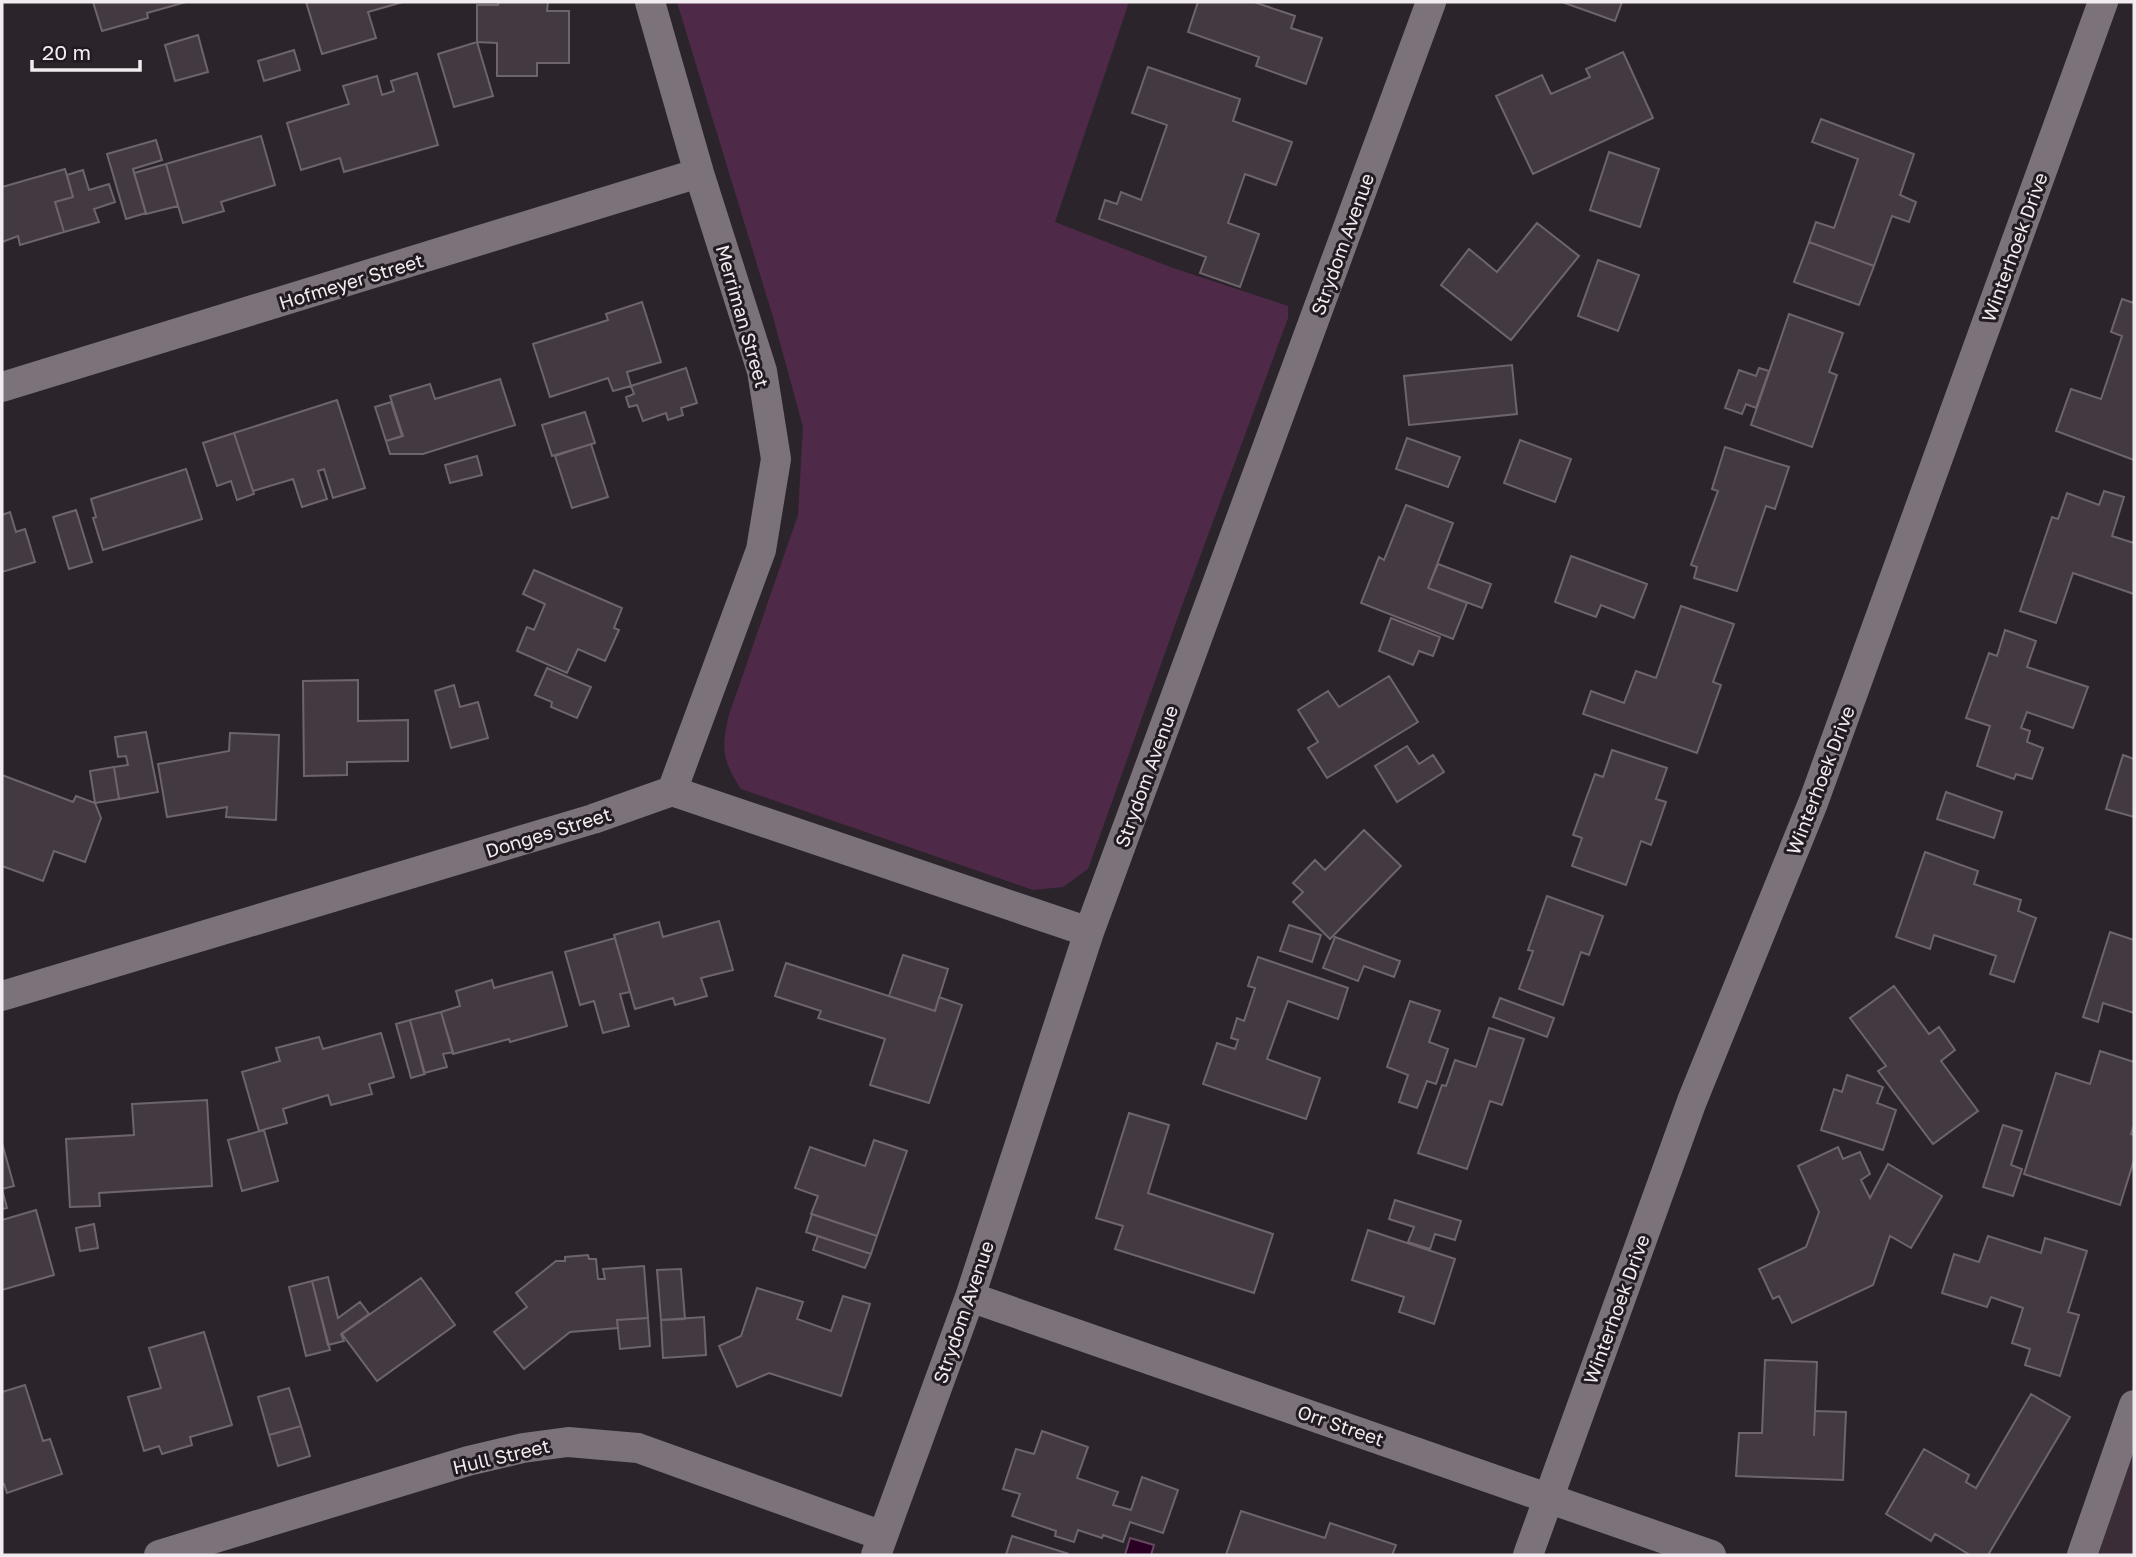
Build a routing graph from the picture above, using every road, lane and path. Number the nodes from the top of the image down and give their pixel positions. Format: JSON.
{"nodes":[{"id":1,"x":650,"y":2,"type":"edge"},
{"id":2,"x":1431,"y":2,"type":"edge"},
{"id":3,"x":2103,"y":2,"type":"edge"},
{"id":4,"x":699,"y":173,"type":"junction"},
{"id":5,"x":2,"y":387,"type":"edge"},
{"id":6,"x":672,"y":790,"type":"junction"},
{"id":7,"x":1089,"y":932,"type":"junction"},
{"id":8,"x":2,"y":996,"type":"edge"},
{"id":9,"x":970,"y":1297,"type":"junction"},
{"id":10,"x":2134,"y":1405,"type":"edge"},
{"id":11,"x":1548,"y":1497,"type":"junction"},
{"id":12,"x":880,"y":1545,"type":"edge"},
{"id":13,"x":159,"y":1555,"type":"edge"},
{"id":14,"x":1528,"y":1555,"type":"edge"},
{"id":15,"x":1711,"y":1555,"type":"edge"},
{"id":16,"x":2082,"y":1555,"type":"edge"}],
"edges":[{"from":1,"to":4,"type":"street","name":"Merriman Street"},
{"from":2,"to":7,"type":"street","name":"Strydom Avenue"},
{"from":3,"to":11,"type":"street","name":"Winterhoek Drive"},
{"from":4,"to":5,"type":"street","name":"Hofmeyer Street"},
{"from":4,"to":6,"type":"street","name":"Merriman Street"},
{"from":6,"to":7,"type":"street"},
{"from":6,"to":8,"type":"street","name":"Donges Street"},
{"from":7,"to":9,"type":"street","name":"Strydom Avenue"},
{"from":9,"to":11,"type":"street","name":"Orr Street"},
{"from":9,"to":12,"type":"street","name":"Strydom Avenue"},
{"from":10,"to":16,"type":"street"},
{"from":11,"to":14,"type":"street","name":"Winterhoek Drive"},
{"from":11,"to":15,"type":"street","name":"Orr Street"},
{"from":12,"to":13,"type":"street","name":"Hull Street"}]}
